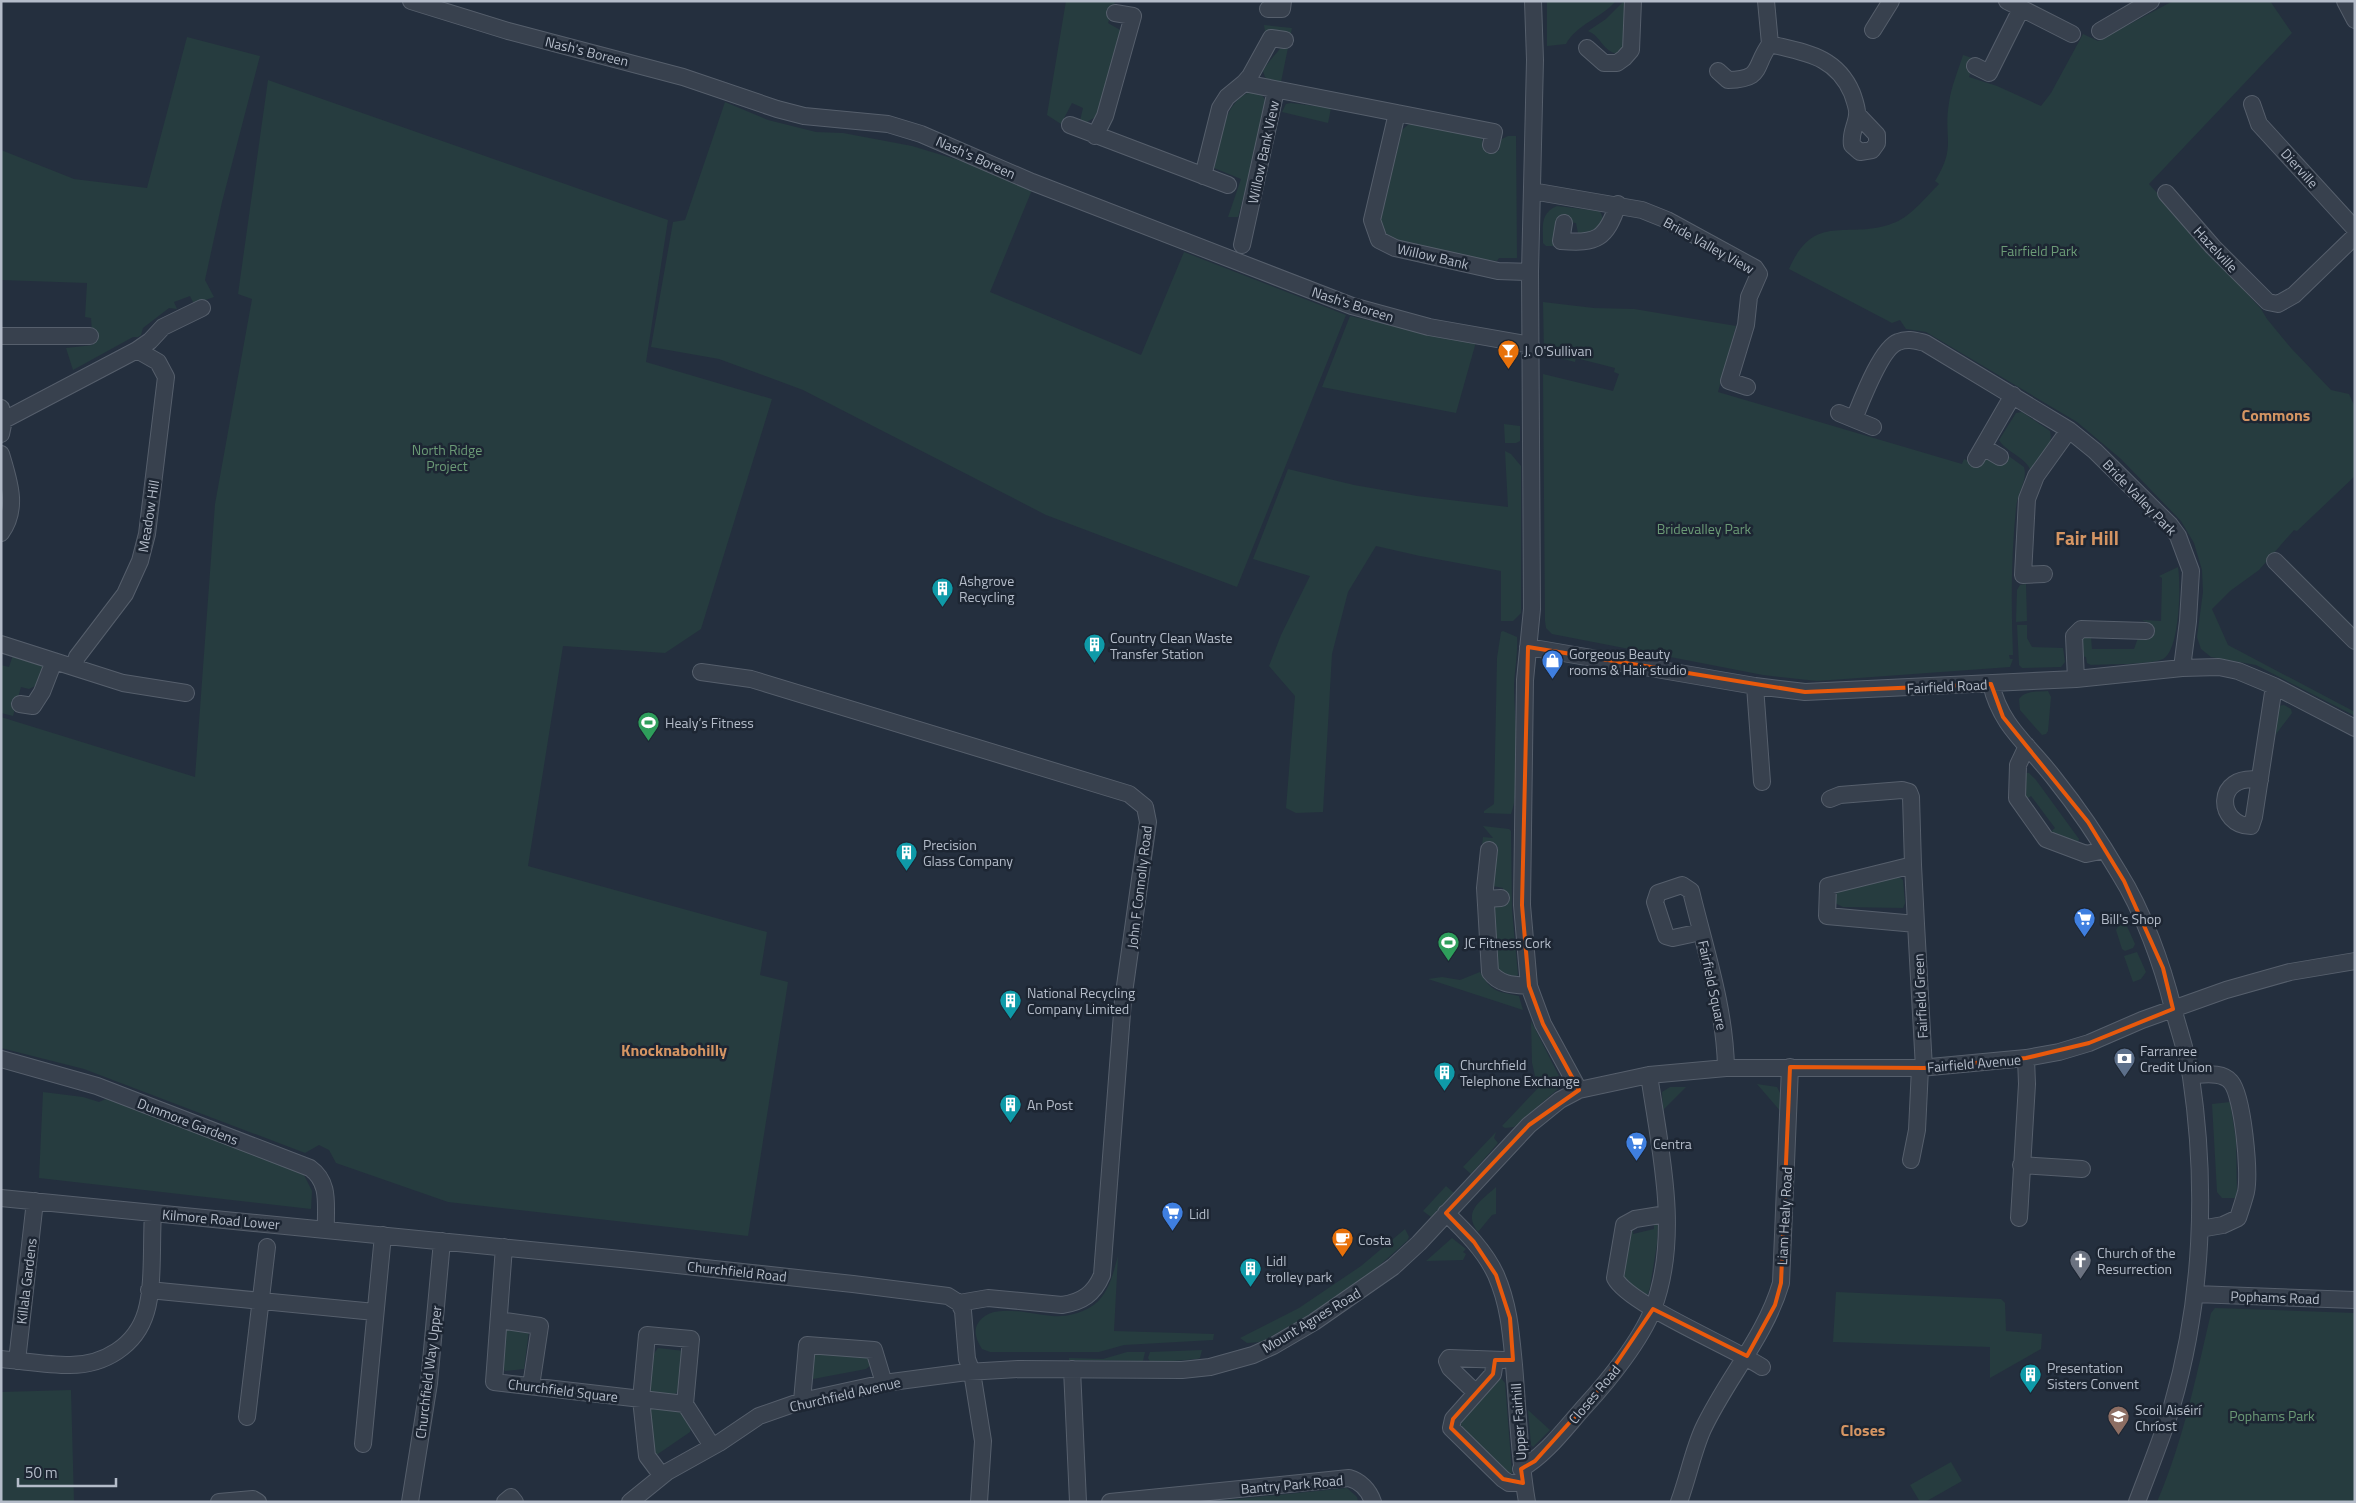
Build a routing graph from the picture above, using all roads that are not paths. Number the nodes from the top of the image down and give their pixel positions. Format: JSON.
{"nodes":[{"id":1,"x":411,"y":1,"type":"edge"},
{"id":2,"x":1283,"y":1,"type":"edge"},
{"id":3,"x":1533,"y":1,"type":"edge"},
{"id":4,"x":1633,"y":1,"type":"edge"},
{"id":5,"x":1766,"y":1,"type":"edge"},
{"id":6,"x":1891,"y":1,"type":"edge"},
{"id":7,"x":2151,"y":1,"type":"edge"},
{"id":8,"x":2345,"y":1,"type":"edge"},
{"id":9,"x":2014,"y":5,"type":"edge"},
{"id":10,"x":1268,"y":9,"type":"dead end"},
{"id":11,"x":1115,"y":13,"type":"dead end"},
{"id":12,"x":2355,"y":20,"type":"edge"},
{"id":13,"x":1873,"y":30,"type":"dead end"},
{"id":14,"x":2100,"y":31,"type":"dead end"},
{"id":15,"x":2072,"y":34,"type":"dead end"},
{"id":16,"x":1285,"y":40,"type":"dead end"},
{"id":17,"x":1770,"y":44,"type":"junction"},
{"id":18,"x":1587,"y":48,"type":"dead end"},
{"id":19,"x":1975,"y":66,"type":"dead end"},
{"id":20,"x":1718,"y":71,"type":"dead end"},
{"id":21,"x":1244,"y":83,"type":"junction"},
{"id":22,"x":1276,"y":90,"type":"junction"},
{"id":23,"x":2252,"y":104,"type":"dead end"},
{"id":24,"x":1396,"y":113,"type":"junction"},
{"id":25,"x":1857,"y":114,"type":"dead end"},
{"id":26,"x":1070,"y":125,"type":"dead end"},
{"id":27,"x":1096,"y":136,"type":"junction"},
{"id":28,"x":1491,"y":145,"type":"dead end"},
{"id":29,"x":1203,"y":176,"type":"junction"},
{"id":30,"x":1228,"y":185,"type":"dead end"},
{"id":31,"x":1532,"y":191,"type":"junction"},
{"id":32,"x":2166,"y":193,"type":"dead end"},
{"id":33,"x":1618,"y":204,"type":"junction"},
{"id":34,"x":1564,"y":223,"type":"dead end"},
{"id":35,"x":2355,"y":229,"type":"edge"},
{"id":36,"x":2355,"y":236,"type":"edge"},
{"id":37,"x":1242,"y":245,"type":"dead end"},
{"id":38,"x":1530,"y":272,"type":"junction"},
{"id":39,"x":202,"y":308,"type":"dead end"},
{"id":40,"x":1,"y":336,"type":"edge"},
{"id":41,"x":90,"y":336,"type":"dead end"},
{"id":42,"x":1531,"y":345,"type":"junction"},
{"id":43,"x":137,"y":350,"type":"junction"},
{"id":44,"x":1747,"y":387,"type":"dead end"},
{"id":45,"x":2013,"y":395,"type":"junction"},
{"id":46,"x":2,"y":421,"type":"edge"},
{"id":47,"x":1873,"y":427,"type":"dead end"},
{"id":48,"x":2069,"y":430,"type":"junction"},
{"id":49,"x":1,"y":454,"type":"edge"},
{"id":50,"x":2000,"y":457,"type":"dead end"},
{"id":51,"x":1,"y":533,"type":"edge"},
{"id":52,"x":2275,"y":561,"type":"dead end"},
{"id":53,"x":2044,"y":574,"type":"dead end"},
{"id":54,"x":2146,"y":631,"type":"dead end"},
{"id":55,"x":2355,"y":641,"type":"edge"},
{"id":56,"x":1,"y":644,"type":"edge"},
{"id":57,"x":1528,"y":647,"type":"junction"},
{"id":58,"x":54,"y":661,"type":"junction"},
{"id":59,"x":74,"y":666,"type":"junction"},
{"id":60,"x":2182,"y":668,"type":"junction"},
{"id":61,"x":701,"y":672,"type":"dead end"},
{"id":62,"x":2076,"y":679,"type":"junction"},
{"id":63,"x":1991,"y":684,"type":"junction"},
{"id":64,"x":1755,"y":686,"type":"junction"},
{"id":65,"x":2274,"y":686,"type":"junction"},
{"id":66,"x":186,"y":694,"type":"dead end"},
{"id":67,"x":20,"y":704,"type":"dead end"},
{"id":68,"x":2355,"y":728,"type":"edge"},
{"id":69,"x":2027,"y":746,"type":"junction"},
{"id":70,"x":2260,"y":780,"type":"dead end"},
{"id":71,"x":1762,"y":782,"type":"dead end"},
{"id":72,"x":1830,"y":799,"type":"dead end"},
{"id":73,"x":1490,"y":850,"type":"dead end"},
{"id":74,"x":2105,"y":850,"type":"junction"},
{"id":75,"x":1913,"y":865,"type":"junction"},
{"id":76,"x":1916,"y":924,"type":"junction"},
{"id":77,"x":1701,"y":932,"type":"dead end"},
{"id":78,"x":2355,"y":962,"type":"edge"},
{"id":79,"x":1529,"y":986,"type":"junction"},
{"id":80,"x":2173,"y":1009,"type":"junction"},
{"id":81,"x":2026,"y":1058,"type":"junction"},
{"id":82,"x":1,"y":1059,"type":"edge"},
{"id":83,"x":1790,"y":1067,"type":"junction"},
{"id":84,"x":1726,"y":1068,"type":"junction"},
{"id":85,"x":1922,"y":1068,"type":"junction"},
{"id":86,"x":1649,"y":1075,"type":"junction"},
{"id":87,"x":2191,"y":1075,"type":"junction"},
{"id":88,"x":1579,"y":1090,"type":"junction"},
{"id":89,"x":1911,"y":1160,"type":"dead end"},
{"id":90,"x":2021,"y":1165,"type":"junction"},
{"id":91,"x":2082,"y":1169,"type":"dead end"},
{"id":92,"x":1,"y":1198,"type":"edge"},
{"id":93,"x":35,"y":1202,"type":"junction"},
{"id":94,"x":152,"y":1213,"type":"junction"},
{"id":95,"x":1446,"y":1213,"type":"junction"},
{"id":96,"x":1666,"y":1214,"type":"junction"},
{"id":97,"x":2019,"y":1218,"type":"dead end"},
{"id":98,"x":326,"y":1229,"type":"junction"},
{"id":99,"x":2200,"y":1229,"type":"junction"},
{"id":100,"x":383,"y":1235,"type":"junction"},
{"id":101,"x":442,"y":1241,"type":"junction"},
{"id":102,"x":267,"y":1247,"type":"dead end"},
{"id":103,"x":504,"y":1247,"type":"junction"},
{"id":104,"x":149,"y":1290,"type":"junction"},
{"id":105,"x":2195,"y":1294,"type":"junction"},
{"id":106,"x":2355,"y":1300,"type":"edge"},
{"id":107,"x":260,"y":1301,"type":"junction"},
{"id":108,"x":959,"y":1303,"type":"junction"},
{"id":109,"x":1653,"y":1308,"type":"junction"},
{"id":110,"x":375,"y":1312,"type":"junction"},
{"id":111,"x":499,"y":1320,"type":"junction"},
{"id":112,"x":1746,"y":1356,"type":"junction"},
{"id":113,"x":9,"y":1360,"type":"edge"},
{"id":114,"x":1495,"y":1360,"type":"junction"},
{"id":115,"x":1514,"y":1360,"type":"junction"},
{"id":116,"x":1762,"y":1366,"type":"dead end"},
{"id":117,"x":1072,"y":1369,"type":"junction"},
{"id":118,"x":969,"y":1372,"type":"junction"},
{"id":119,"x":884,"y":1383,"type":"junction"},
{"id":120,"x":531,"y":1386,"type":"junction"},
{"id":121,"x":1476,"y":1393,"type":"junction"},
{"id":122,"x":641,"y":1399,"type":"junction"},
{"id":123,"x":802,"y":1401,"type":"junction"},
{"id":124,"x":685,"y":1404,"type":"junction"},
{"id":125,"x":247,"y":1417,"type":"dead end"},
{"id":126,"x":363,"y":1444,"type":"dead end"},
{"id":127,"x":712,"y":1446,"type":"junction"},
{"id":128,"x":662,"y":1476,"type":"junction"},
{"id":129,"x":1522,"y":1476,"type":"junction"},
{"id":130,"x":219,"y":1502,"type":"edge"},
{"id":131,"x":258,"y":1502,"type":"edge"},
{"id":132,"x":410,"y":1502,"type":"edge"},
{"id":133,"x":505,"y":1502,"type":"edge"},
{"id":134,"x":515,"y":1502,"type":"edge"},
{"id":135,"x":630,"y":1502,"type":"edge"},
{"id":136,"x":979,"y":1502,"type":"edge"},
{"id":137,"x":1078,"y":1502,"type":"edge"},
{"id":138,"x":1110,"y":1502,"type":"edge"},
{"id":139,"x":1373,"y":1502,"type":"edge"},
{"id":140,"x":1527,"y":1502,"type":"edge"},
{"id":141,"x":1680,"y":1502,"type":"edge"},
{"id":142,"x":2137,"y":1502,"type":"edge"}],
"edges":[{"from":1,"to":42,"type":"street","name":"Nash's Boreen"},
{"from":2,"to":10,"type":"street"},
{"from":3,"to":31,"type":"street"},
{"from":4,"to":18,"type":"street"},
{"from":5,"to":17,"type":"street"},
{"from":6,"to":13,"type":"street"},
{"from":7,"to":14,"type":"street"},
{"from":8,"to":12,"type":"street"},
{"from":9,"to":15,"type":"street"},
{"from":9,"to":19,"type":"street"},
{"from":11,"to":27,"type":"street"},
{"from":16,"to":21,"type":"street"},
{"from":17,"to":20,"type":"street"},
{"from":17,"to":25,"type":"street"},
{"from":21,"to":22,"type":"street","name":"Willow Bank View"},
{"from":21,"to":29,"type":"street"},
{"from":22,"to":24,"type":"street"},
{"from":22,"to":37,"type":"street","name":"Willow Bank View"},
{"from":23,"to":35,"type":"street","name":"Dierville"},
{"from":24,"to":28,"type":"street"},
{"from":24,"to":38,"type":"street","name":"Willow Bank"},
{"from":26,"to":27,"type":"street","name":"Willow Bank View"},
{"from":27,"to":29,"type":"street","name":"Willow Bank View"},
{"from":29,"to":30,"type":"street","name":"Willow Bank View"},
{"from":31,"to":33,"type":"street","name":"Bride Valley View"},
{"from":31,"to":38,"type":"street"},
{"from":32,"to":36,"type":"street","name":"Hazelville"},
{"from":33,"to":34,"type":"street"},
{"from":33,"to":44,"type":"street","name":"Bride Valley View"},
{"from":38,"to":42,"type":"street"},
{"from":39,"to":43,"type":"street"},
{"from":40,"to":41,"type":"street"},
{"from":42,"to":57,"type":"street"},
{"from":43,"to":46,"type":"street"},
{"from":43,"to":59,"type":"street","name":"Meadow Hill"},
{"from":45,"to":47,"type":"street","name":"Bride Valley Park"},
{"from":45,"to":48,"type":"street","name":"Bride Valley Park"},
{"from":45,"to":50,"type":"street"},
{"from":48,"to":53,"type":"street"},
{"from":48,"to":60,"type":"street","name":"Bride Valley Park"},
{"from":49,"to":51,"type":"street"},
{"from":52,"to":55,"type":"street"},
{"from":54,"to":62,"type":"street"},
{"from":56,"to":58,"type":"street"},
{"from":57,"to":64,"type":"street","name":"Fairfield Road"},
{"from":57,"to":79,"type":"street"},
{"from":58,"to":59,"type":"street"},
{"from":58,"to":67,"type":"street"},
{"from":59,"to":66,"type":"street"},
{"from":60,"to":62,"type":"street","name":"Fairfield Road"},
{"from":60,"to":65,"type":"street","name":"Fairfield Road"},
{"from":61,"to":108,"type":"street","name":"John F Connolly Road"},
{"from":62,"to":63,"type":"street","name":"Fairfield Road"},
{"from":63,"to":64,"type":"street","name":"Fairfield Road"},
{"from":63,"to":69,"type":"street"},
{"from":64,"to":71,"type":"street"},
{"from":65,"to":68,"type":"street","name":"Fairfield Road"},
{"from":65,"to":70,"type":"street"},
{"from":69,"to":74,"type":"street"},
{"from":69,"to":74,"type":"street"},
{"from":72,"to":75,"type":"street","name":"Fairfield Green"},
{"from":73,"to":79,"type":"street"},
{"from":74,"to":80,"type":"street"},
{"from":75,"to":76,"type":"street","name":"Fairfield Green"},
{"from":75,"to":76,"type":"street"},
{"from":76,"to":85,"type":"street","name":"Fairfield Green"},
{"from":77,"to":84,"type":"street","name":"Fairfield Square"},
{"from":78,"to":80,"type":"street","name":"Fairfield Avenue"},
{"from":79,"to":88,"type":"street"},
{"from":80,"to":81,"type":"street","name":"Fairfield Avenue"},
{"from":80,"to":87,"type":"street"},
{"from":81,"to":85,"type":"street","name":"Fairfield Avenue"},
{"from":81,"to":90,"type":"street"},
{"from":82,"to":98,"type":"street","name":"Dunmore Gardens"},
{"from":83,"to":84,"type":"street","name":"Fairfield Avenue"},
{"from":83,"to":85,"type":"street","name":"Fairfield Avenue"},
{"from":83,"to":112,"type":"street","name":"Liam Healy Road"},
{"from":84,"to":86,"type":"street","name":"Fairfield Avenue"},
{"from":85,"to":89,"type":"street","name":"Fairfield Green"},
{"from":86,"to":88,"type":"street","name":"Fairfield Avenue"},
{"from":86,"to":96,"type":"street","name":"Closes Road"},
{"from":87,"to":99,"type":"street"},
{"from":87,"to":99,"type":"street"},
{"from":88,"to":95,"type":"street","name":"Mount Agnes Road"},
{"from":90,"to":91,"type":"street"},
{"from":90,"to":97,"type":"street"},
{"from":92,"to":93,"type":"street","name":"Kilmore Road Lower"},
{"from":93,"to":94,"type":"street","name":"Kilmore Road Lower"},
{"from":93,"to":113,"type":"street","name":"Killala Gardens"},
{"from":94,"to":98,"type":"street","name":"Kilmore Road Lower"},
{"from":94,"to":104,"type":"street","name":"Killala Gardens"},
{"from":95,"to":115,"type":"street","name":"Upper Fairhill"},
{"from":95,"to":117,"type":"street","name":"Mount Agnes Road"},
{"from":96,"to":109,"type":"street","name":"Closes Road"},
{"from":96,"to":109,"type":"street"},
{"from":98,"to":100,"type":"street","name":"Kilmore Road Lower"},
{"from":99,"to":105,"type":"street"},
{"from":100,"to":101,"type":"street","name":"Kilmore Road Lower"},
{"from":100,"to":110,"type":"street"},
{"from":101,"to":103,"type":"street","name":"Churchfield Road"},
{"from":101,"to":132,"type":"street","name":"Churchfield Way Upper"},
{"from":102,"to":107,"type":"street"},
{"from":103,"to":108,"type":"street","name":"Churchfield Road"},
{"from":103,"to":111,"type":"street","name":"Churchfield Square"},
{"from":104,"to":107,"type":"street"},
{"from":104,"to":113,"type":"street","name":"Killala Gardens"},
{"from":105,"to":106,"type":"street","name":"Pophams Road"},
{"from":105,"to":142,"type":"street"},
{"from":107,"to":110,"type":"street"},
{"from":107,"to":125,"type":"street"},
{"from":108,"to":118,"type":"street"},
{"from":109,"to":112,"type":"street"},
{"from":109,"to":129,"type":"street","name":"Closes Road"},
{"from":110,"to":126,"type":"street"},
{"from":111,"to":120,"type":"street","name":"Churchfield Square"},
{"from":111,"to":120,"type":"street"},
{"from":112,"to":116,"type":"street"},
{"from":112,"to":141,"type":"street","name":"Liam Healy Road"},
{"from":114,"to":115,"type":"street"},
{"from":114,"to":121,"type":"street","name":"Upper Fairhill"},
{"from":114,"to":121,"type":"street"},
{"from":115,"to":129,"type":"street","name":"Upper Fairhill"},
{"from":117,"to":118,"type":"street","name":"Mount Agnes Road"},
{"from":117,"to":137,"type":"street"},
{"from":118,"to":119,"type":"street","name":"Churchfield Avenue"},
{"from":118,"to":136,"type":"street"},
{"from":119,"to":123,"type":"street","name":"Churchfield Avenue"},
{"from":119,"to":123,"type":"street"},
{"from":120,"to":122,"type":"street","name":"Churchfield Square"},
{"from":121,"to":129,"type":"street","name":"Upper Fairhill"},
{"from":122,"to":124,"type":"street","name":"Churchfield Square"},
{"from":122,"to":124,"type":"street"},
{"from":122,"to":128,"type":"street"},
{"from":123,"to":127,"type":"street","name":"Churchfield Avenue"},
{"from":124,"to":127,"type":"street"},
{"from":127,"to":128,"type":"street","name":"Churchfield Avenue"},
{"from":128,"to":135,"type":"street","name":"Churchfield Avenue"},
{"from":129,"to":140,"type":"street","name":"Upper Fairhill"},
{"from":130,"to":131,"type":"street"},
{"from":133,"to":134,"type":"street"},
{"from":138,"to":139,"type":"street","name":"Bantry Park Road"}]}
